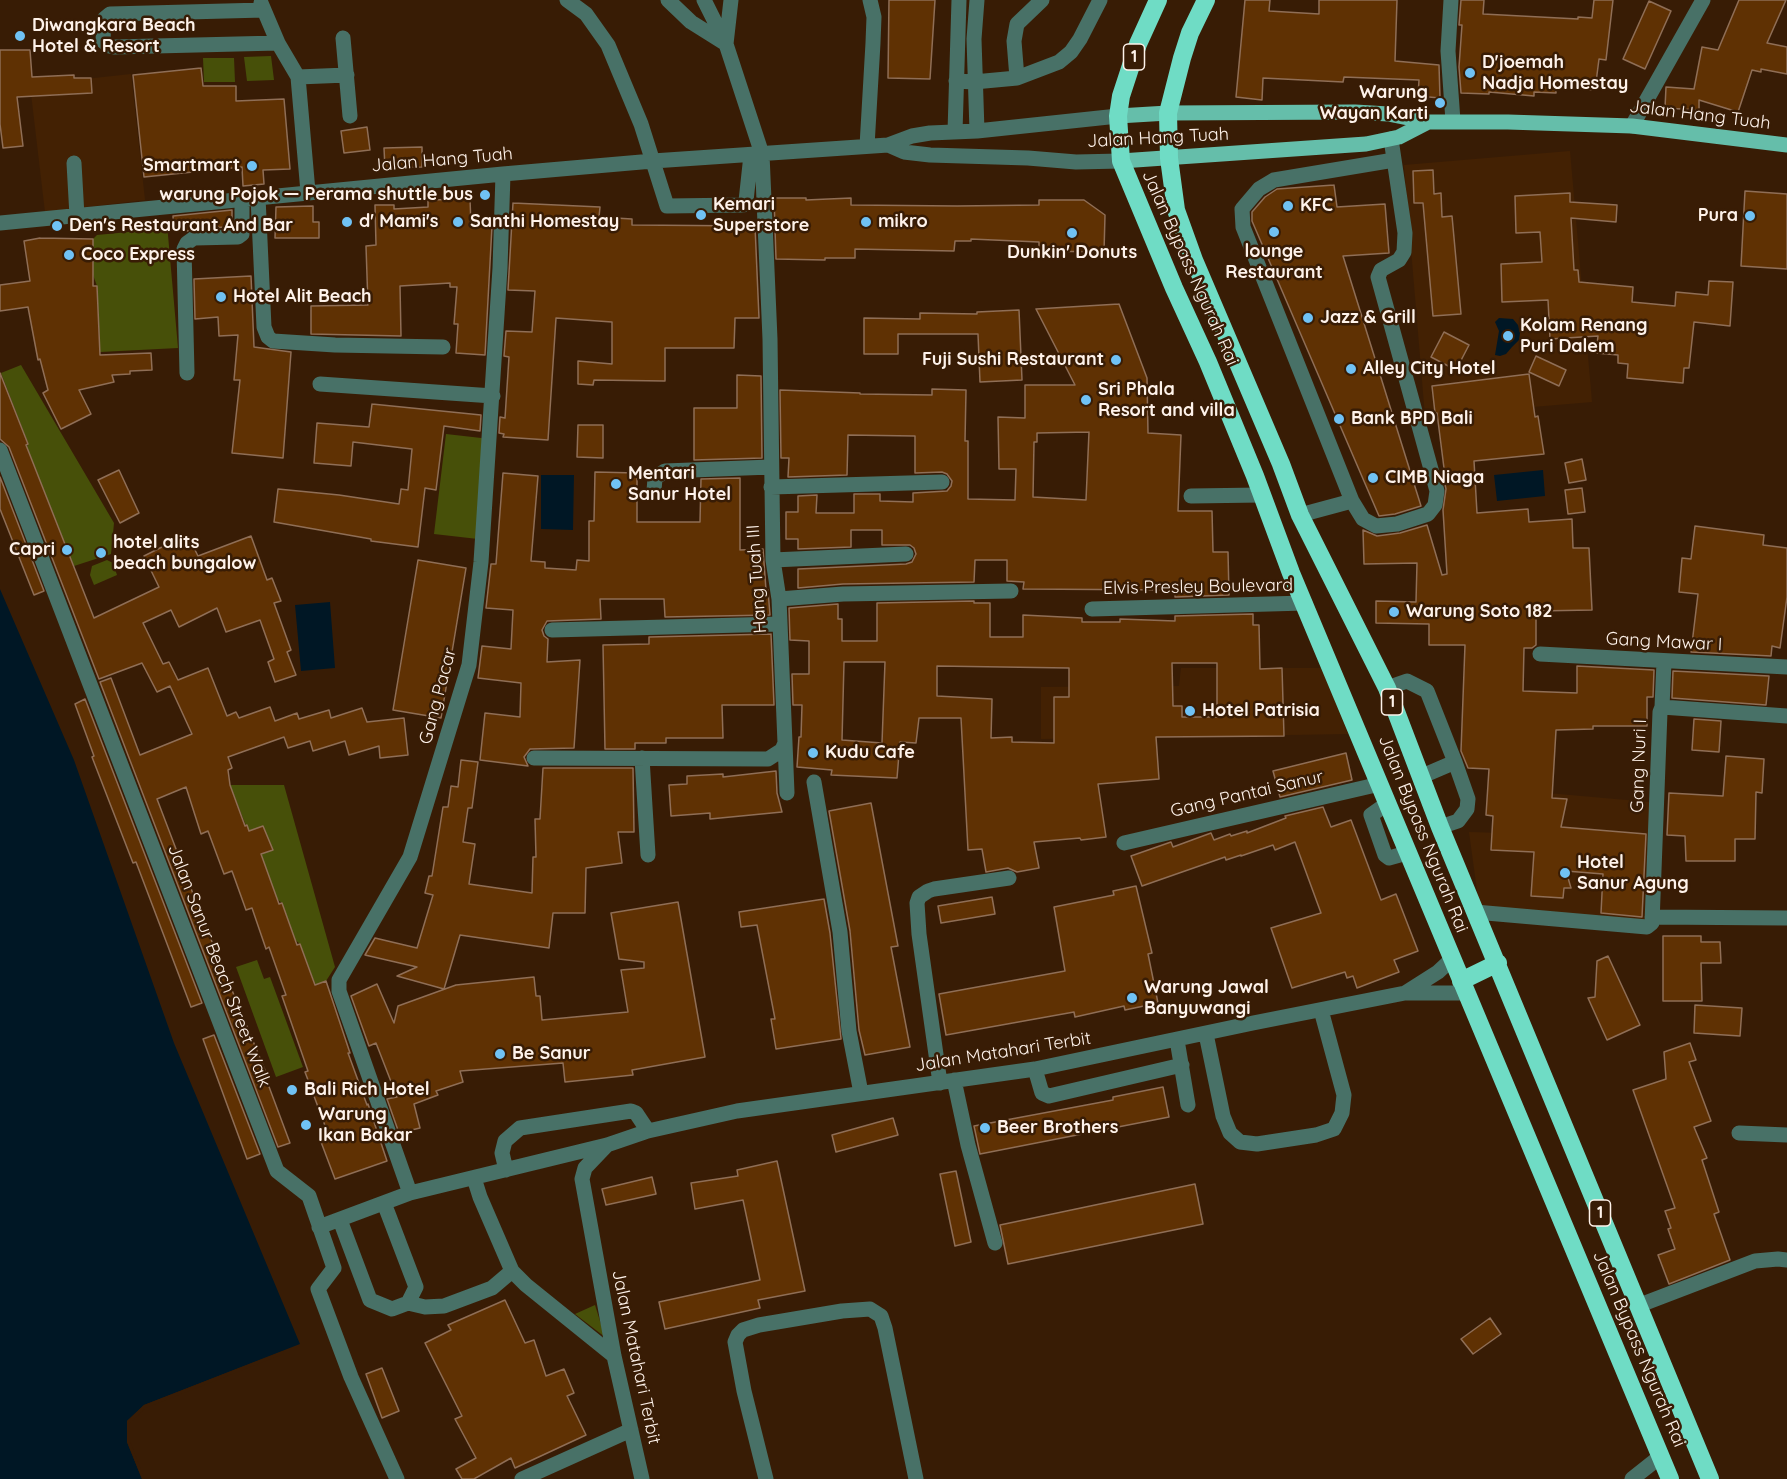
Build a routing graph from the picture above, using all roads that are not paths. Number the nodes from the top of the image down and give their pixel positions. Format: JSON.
{"nodes":[{"id":1,"x":567,"y":0,"type":"edge"},
{"id":2,"x":668,"y":0,"type":"edge"},
{"id":3,"x":704,"y":0,"type":"edge"},
{"id":4,"x":731,"y":0,"type":"edge"},
{"id":5,"x":870,"y":0,"type":"edge"},
{"id":6,"x":959,"y":0,"type":"edge"},
{"id":7,"x":977,"y":0,"type":"edge"},
{"id":8,"x":1042,"y":0,"type":"edge"},
{"id":9,"x":1100,"y":0,"type":"edge"},
{"id":10,"x":1158,"y":0,"type":"edge"},
{"id":11,"x":1206,"y":0,"type":"edge"},
{"id":12,"x":1451,"y":0,"type":"edge"},
{"id":13,"x":1703,"y":0,"type":"edge"},
{"id":14,"x":262,"y":5,"type":"edge"},
{"id":15,"x":343,"y":38,"type":"dead end"},
{"id":16,"x":278,"y":43,"type":"junction"},
{"id":17,"x":726,"y":44,"type":"junction"},
{"id":18,"x":347,"y":75,"type":"junction"},
{"id":19,"x":298,"y":77,"type":"junction"},
{"id":20,"x":1017,"y":78,"type":"junction"},
{"id":21,"x":956,"y":81,"type":"junction"},
{"id":22,"x":974,"y":81,"type":"junction"},
{"id":23,"x":1168,"y":113,"type":"junction"},
{"id":24,"x":351,"y":116,"type":"dead end"},
{"id":25,"x":1118,"y":116,"type":"junction"},
{"id":26,"x":1453,"y":121,"type":"junction"},
{"id":27,"x":1428,"y":122,"type":"junction"},
{"id":28,"x":1632,"y":126,"type":"junction"},
{"id":29,"x":977,"y":131,"type":"junction"},
{"id":30,"x":955,"y":132,"type":"junction"},
{"id":31,"x":1391,"y":139,"type":"junction"},
{"id":32,"x":888,"y":145,"type":"junction"},
{"id":33,"x":1787,"y":145,"type":"edge"},
{"id":34,"x":867,"y":146,"type":"junction"},
{"id":35,"x":756,"y":154,"type":"junction"},
{"id":36,"x":1169,"y":158,"type":"junction"},
{"id":37,"x":1394,"y":160,"type":"junction"},
{"id":38,"x":653,"y":161,"type":"junction"},
{"id":39,"x":1120,"y":161,"type":"junction"},
{"id":40,"x":74,"y":163,"type":"dead end"},
{"id":41,"x":503,"y":174,"type":"junction"},
{"id":42,"x":308,"y":192,"type":"junction"},
{"id":43,"x":250,"y":198,"type":"junction"},
{"id":44,"x":77,"y":216,"type":"junction"},
{"id":45,"x":0,"y":224,"type":"edge"},
{"id":46,"x":443,"y":347,"type":"dead end"},
{"id":47,"x":187,"y":373,"type":"dead end"},
{"id":48,"x":320,"y":384,"type":"dead end"},
{"id":49,"x":493,"y":396,"type":"junction"},
{"id":50,"x":0,"y":450,"type":"edge"},
{"id":51,"x":1281,"y":464,"type":"junction"},
{"id":52,"x":771,"y":467,"type":"junction"},
{"id":53,"x":1255,"y":476,"type":"junction"},
{"id":54,"x":942,"y":482,"type":"dead end"},
{"id":55,"x":771,"y":487,"type":"junction"},
{"id":56,"x":654,"y":491,"type":"dead end"},
{"id":57,"x":1261,"y":495,"type":"junction"},
{"id":58,"x":1191,"y":496,"type":"dead end"},
{"id":59,"x":1352,"y":501,"type":"junction"},
{"id":60,"x":1300,"y":515,"type":"junction"},
{"id":61,"x":906,"y":554,"type":"dead end"},
{"id":62,"x":773,"y":560,"type":"junction"},
{"id":63,"x":1011,"y":591,"type":"dead end"},
{"id":64,"x":779,"y":599,"type":"junction"},
{"id":65,"x":1305,"y":603,"type":"junction"},
{"id":66,"x":1092,"y":609,"type":"dead end"},
{"id":67,"x":780,"y":624,"type":"junction"},
{"id":68,"x":552,"y":630,"type":"dead end"},
{"id":69,"x":1540,"y":654,"type":"dead end"},
{"id":70,"x":1664,"y":662,"type":"junction"},
{"id":71,"x":1787,"y":667,"type":"edge"},
{"id":72,"x":1387,"y":688,"type":"junction"},
{"id":73,"x":1662,"y":707,"type":"junction"},
{"id":74,"x":1787,"y":716,"type":"edge"},
{"id":75,"x":785,"y":743,"type":"junction"},
{"id":76,"x":534,"y":758,"type":"dead end"},
{"id":77,"x":642,"y":758,"type":"junction"},
{"id":78,"x":1455,"y":762,"type":"junction"},
{"id":79,"x":1420,"y":777,"type":"junction"},
{"id":80,"x":814,"y":782,"type":"dead end"},
{"id":81,"x":1380,"y":784,"type":"junction"},
{"id":82,"x":787,"y":793,"type":"dead end"},
{"id":83,"x":1440,"y":827,"type":"junction"},
{"id":84,"x":1124,"y":843,"type":"dead end"},
{"id":85,"x":648,"y":855,"type":"dead end"},
{"id":86,"x":1009,"y":878,"type":"dead end"},
{"id":87,"x":1475,"y":912,"type":"junction"},
{"id":88,"x":1652,"y":916,"type":"junction"},
{"id":89,"x":1787,"y":918,"type":"edge"},
{"id":90,"x":1452,"y":959,"type":"junction"},
{"id":91,"x":1497,"y":963,"type":"junction"},
{"id":92,"x":1463,"y":987,"type":"junction"},
{"id":93,"x":1405,"y":993,"type":"junction"},
{"id":94,"x":1322,"y":1010,"type":"junction"},
{"id":95,"x":1206,"y":1034,"type":"junction"},
{"id":96,"x":1177,"y":1040,"type":"junction"},
{"id":97,"x":1182,"y":1065,"type":"junction"},
{"id":98,"x":1035,"y":1069,"type":"junction"},
{"id":99,"x":947,"y":1081,"type":"junction"},
{"id":100,"x":861,"y":1093,"type":"junction"},
{"id":101,"x":1188,"y":1105,"type":"dead end"},
{"id":102,"x":648,"y":1131,"type":"junction"},
{"id":103,"x":1739,"y":1133,"type":"dead end"},
{"id":104,"x":1787,"y":1135,"type":"edge"},
{"id":105,"x":608,"y":1145,"type":"junction"},
{"id":106,"x":506,"y":1170,"type":"junction"},
{"id":107,"x":474,"y":1178,"type":"junction"},
{"id":108,"x":410,"y":1193,"type":"junction"},
{"id":109,"x":384,"y":1203,"type":"junction"},
{"id":110,"x":340,"y":1220,"type":"junction"},
{"id":111,"x":319,"y":1227,"type":"junction"},
{"id":112,"x":995,"y":1244,"type":"dead end"},
{"id":113,"x":1787,"y":1260,"type":"edge"},
{"id":114,"x":512,"y":1271,"type":"junction"},
{"id":115,"x":408,"y":1303,"type":"junction"},
{"id":116,"x":1640,"y":1305,"type":"junction"},
{"id":117,"x":614,"y":1356,"type":"junction"},
{"id":118,"x":631,"y":1430,"type":"junction"},
{"id":119,"x":1661,"y":1456,"type":"junction"},
{"id":120,"x":397,"y":1479,"type":"edge"},
{"id":121,"x":522,"y":1479,"type":"edge"},
{"id":122,"x":642,"y":1479,"type":"edge"},
{"id":123,"x":766,"y":1479,"type":"edge"},
{"id":124,"x":916,"y":1479,"type":"edge"},
{"id":125,"x":1632,"y":1479,"type":"edge"},
{"id":126,"x":1670,"y":1479,"type":"edge"},
{"id":127,"x":1710,"y":1479,"type":"edge"}],
"edges":[{"from":1,"to":38,"type":"street"},
{"from":2,"to":17,"type":"street"},
{"from":3,"to":17,"type":"street"},
{"from":4,"to":17,"type":"street"},
{"from":5,"to":34,"type":"street"},
{"from":6,"to":21,"type":"street"},
{"from":7,"to":22,"type":"street"},
{"from":8,"to":20,"type":"street"},
{"from":9,"to":20,"type":"street"},
{"from":10,"to":25,"type":"highway","name":"Jalan Bypass Ngurah Rai","number":"1"},
{"from":11,"to":23,"type":"highway","name":"Jalan Bypass Ngurah Rai","number":"1"},
{"from":12,"to":26,"type":"street"},
{"from":13,"to":28,"type":"street"},
{"from":14,"to":16,"type":"street"},
{"from":14,"to":16,"type":"street"},
{"from":15,"to":18,"type":"street"},
{"from":16,"to":19,"type":"street"},
{"from":17,"to":35,"type":"street"},
{"from":18,"to":19,"type":"street"},
{"from":18,"to":24,"type":"street"},
{"from":19,"to":42,"type":"street"},
{"from":20,"to":22,"type":"street"},
{"from":21,"to":22,"type":"street"},
{"from":21,"to":30,"type":"street"},
{"from":22,"to":29,"type":"street"},
{"from":23,"to":25,"type":"main road","name":"Jalan Hang Tuah"},
{"from":23,"to":27,"type":"main road","name":"Jalan Hang Tuah"},
{"from":23,"to":36,"type":"highway","name":"Jalan Bypass Ngurah Rai","number":"1"},
{"from":25,"to":29,"type":"street","name":"Jalan Hang Tuah"},
{"from":25,"to":39,"type":"highway","name":"Jalan Bypass Ngurah Rai","number":"1"},
{"from":26,"to":27,"type":"main road","name":"Jalan Hang Tuah"},
{"from":26,"to":28,"type":"main road","name":"Jalan Hang Tuah"},
{"from":27,"to":31,"type":"main road","name":"Jalan Hang Tuah"},
{"from":28,"to":33,"type":"main road","name":"Jalan Hang Tuah"},
{"from":29,"to":30,"type":"street","name":"Jalan Hang Tuah"},
{"from":30,"to":32,"type":"street","name":"Jalan Hang Tuah"},
{"from":31,"to":36,"type":"main road","name":"Jalan Hang Tuah"},
{"from":31,"to":37,"type":"street"},
{"from":32,"to":34,"type":"street","name":"Jalan Hang Tuah"},
{"from":32,"to":39,"type":"street","name":"Jalan Hang Tuah"},
{"from":34,"to":35,"type":"street","name":"Jalan Hang Tuah"},
{"from":35,"to":38,"type":"street","name":"Jalan Hang Tuah"},
{"from":35,"to":38,"type":"street"},
{"from":35,"to":52,"type":"street","name":"Hang Tuah III"},
{"from":36,"to":39,"type":"main road","name":"Jalan Hang Tuah"},
{"from":36,"to":51,"type":"highway","name":"Jalan Bypass Ngurah Rai","number":"1"},
{"from":37,"to":59,"type":"street"},
{"from":37,"to":59,"type":"street"},
{"from":38,"to":41,"type":"street","name":"Jalan Hang Tuah"},
{"from":39,"to":53,"type":"highway","name":"Jalan Bypass Ngurah Rai","number":"1"},
{"from":40,"to":44,"type":"street"},
{"from":41,"to":42,"type":"street","name":"Jalan Hang Tuah"},
{"from":41,"to":49,"type":"street","name":"Gang Pacar"},
{"from":42,"to":43,"type":"street","name":"Jalan Hang Tuah"},
{"from":43,"to":44,"type":"street","name":"Jalan Hang Tuah"},
{"from":43,"to":46,"type":"street"},
{"from":43,"to":47,"type":"street"},
{"from":44,"to":45,"type":"street","name":"Jalan Hang Tuah"},
{"from":48,"to":49,"type":"street"},
{"from":49,"to":108,"type":"street","name":"Gang Pacar"},
{"from":50,"to":111,"type":"street","name":"Jalan Sanur Beach Street Walk"},
{"from":51,"to":53,"type":"highway"},
{"from":51,"to":60,"type":"highway","name":"Jalan Bypass Ngurah Rai","number":"1"},
{"from":52,"to":55,"type":"street","name":"Hang Tuah III"},
{"from":52,"to":56,"type":"street"},
{"from":53,"to":57,"type":"highway","name":"Jalan Bypass Ngurah Rai","number":"1"},
{"from":54,"to":55,"type":"street"},
{"from":55,"to":62,"type":"street","name":"Hang Tuah III"},
{"from":57,"to":58,"type":"street"},
{"from":57,"to":65,"type":"highway","name":"Jalan Bypass Ngurah Rai","number":"1"},
{"from":59,"to":60,"type":"street"},
{"from":60,"to":72,"type":"highway","name":"Jalan Bypass Ngurah Rai","number":"1"},
{"from":61,"to":62,"type":"street"},
{"from":62,"to":64,"type":"street","name":"Hang Tuah III"},
{"from":63,"to":64,"type":"street"},
{"from":64,"to":67,"type":"street","name":"Hang Tuah III"},
{"from":65,"to":66,"type":"street","name":"Elvis Presley Boulevard"},
{"from":65,"to":81,"type":"highway","name":"Jalan Bypass Ngurah Rai","number":"1"},
{"from":67,"to":68,"type":"street"},
{"from":67,"to":75,"type":"street","name":"Hang Tuah III"},
{"from":69,"to":70,"type":"street","name":"Gang Mawar I"},
{"from":70,"to":71,"type":"street","name":"Gang Mawar I"},
{"from":70,"to":73,"type":"street"},
{"from":72,"to":78,"type":"street"},
{"from":72,"to":79,"type":"highway","name":"Jalan Bypass Ngurah Rai","number":"1"},
{"from":73,"to":74,"type":"street","name":"Gang Nuri I"},
{"from":73,"to":88,"type":"street","name":"Gang Nuri I"},
{"from":75,"to":77,"type":"street"},
{"from":75,"to":82,"type":"street","name":"Hang Tuah III"},
{"from":76,"to":77,"type":"street"},
{"from":77,"to":85,"type":"street"},
{"from":78,"to":79,"type":"street"},
{"from":78,"to":83,"type":"street"},
{"from":79,"to":83,"type":"highway","name":"Jalan Bypass Ngurah Rai","number":"1"},
{"from":80,"to":100,"type":"street"},
{"from":81,"to":84,"type":"street","name":"Gang Pantai Sanur"},
{"from":81,"to":90,"type":"highway","name":"Jalan Bypass Ngurah Rai","number":"1"},
{"from":83,"to":87,"type":"highway","name":"Jalan Bypass Ngurah Rai","number":"1"},
{"from":86,"to":99,"type":"street"},
{"from":87,"to":88,"type":"street"},
{"from":87,"to":91,"type":"highway","name":"Jalan Bypass Ngurah Rai","number":"1"},
{"from":88,"to":89,"type":"street"},
{"from":90,"to":92,"type":"highway","name":"Jalan Bypass Ngurah Rai","number":"1"},
{"from":90,"to":93,"type":"street","name":"Jalan Matahari Terbit"},
{"from":91,"to":92,"type":"highway"},
{"from":91,"to":116,"type":"highway","name":"Jalan Bypass Ngurah Rai","number":"1"},
{"from":92,"to":93,"type":"street","name":"Jalan Matahari Terbit"},
{"from":92,"to":119,"type":"highway","name":"Jalan Bypass Ngurah Rai","number":"1"},
{"from":93,"to":94,"type":"street","name":"Jalan Matahari Terbit"},
{"from":94,"to":95,"type":"street","name":"Jalan Matahari Terbit"},
{"from":94,"to":95,"type":"street"},
{"from":95,"to":96,"type":"street","name":"Jalan Matahari Terbit"},
{"from":96,"to":97,"type":"street"},
{"from":96,"to":98,"type":"street","name":"Jalan Matahari Terbit"},
{"from":97,"to":98,"type":"street"},
{"from":97,"to":101,"type":"street"},
{"from":98,"to":99,"type":"street","name":"Jalan Matahari Terbit"},
{"from":99,"to":100,"type":"street","name":"Jalan Matahari Terbit"},
{"from":99,"to":112,"type":"street"},
{"from":100,"to":102,"type":"street","name":"Jalan Matahari Terbit"},
{"from":102,"to":105,"type":"street","name":"Jalan Matahari Terbit"},
{"from":102,"to":106,"type":"street"},
{"from":103,"to":104,"type":"street"},
{"from":105,"to":106,"type":"street","name":"Jalan Matahari Terbit"},
{"from":105,"to":117,"type":"street","name":"Jalan Matahari Terbit"},
{"from":106,"to":107,"type":"street","name":"Jalan Matahari Terbit"},
{"from":107,"to":108,"type":"street","name":"Jalan Matahari Terbit"},
{"from":107,"to":114,"type":"street"},
{"from":108,"to":109,"type":"street","name":"Jalan Matahari Terbit"},
{"from":109,"to":110,"type":"street","name":"Jalan Matahari Terbit"},
{"from":109,"to":115,"type":"street"},
{"from":110,"to":111,"type":"street","name":"Jalan Matahari Terbit"},
{"from":110,"to":115,"type":"street"},
{"from":111,"to":120,"type":"street","name":"Jalan Sanur Beach Street Walk"},
{"from":113,"to":116,"type":"street"},
{"from":114,"to":115,"type":"street"},
{"from":114,"to":117,"type":"street"},
{"from":116,"to":127,"type":"highway","name":"Jalan Bypass Ngurah Rai","number":"1"},
{"from":117,"to":118,"type":"street","name":"Jalan Matahari Terbit"},
{"from":118,"to":121,"type":"street"},
{"from":118,"to":122,"type":"street","name":"Jalan Matahari Terbit"},
{"from":119,"to":125,"type":"street"},
{"from":119,"to":126,"type":"highway","name":"Jalan Bypass Ngurah Rai","number":"1"},
{"from":123,"to":124,"type":"street"}]}
